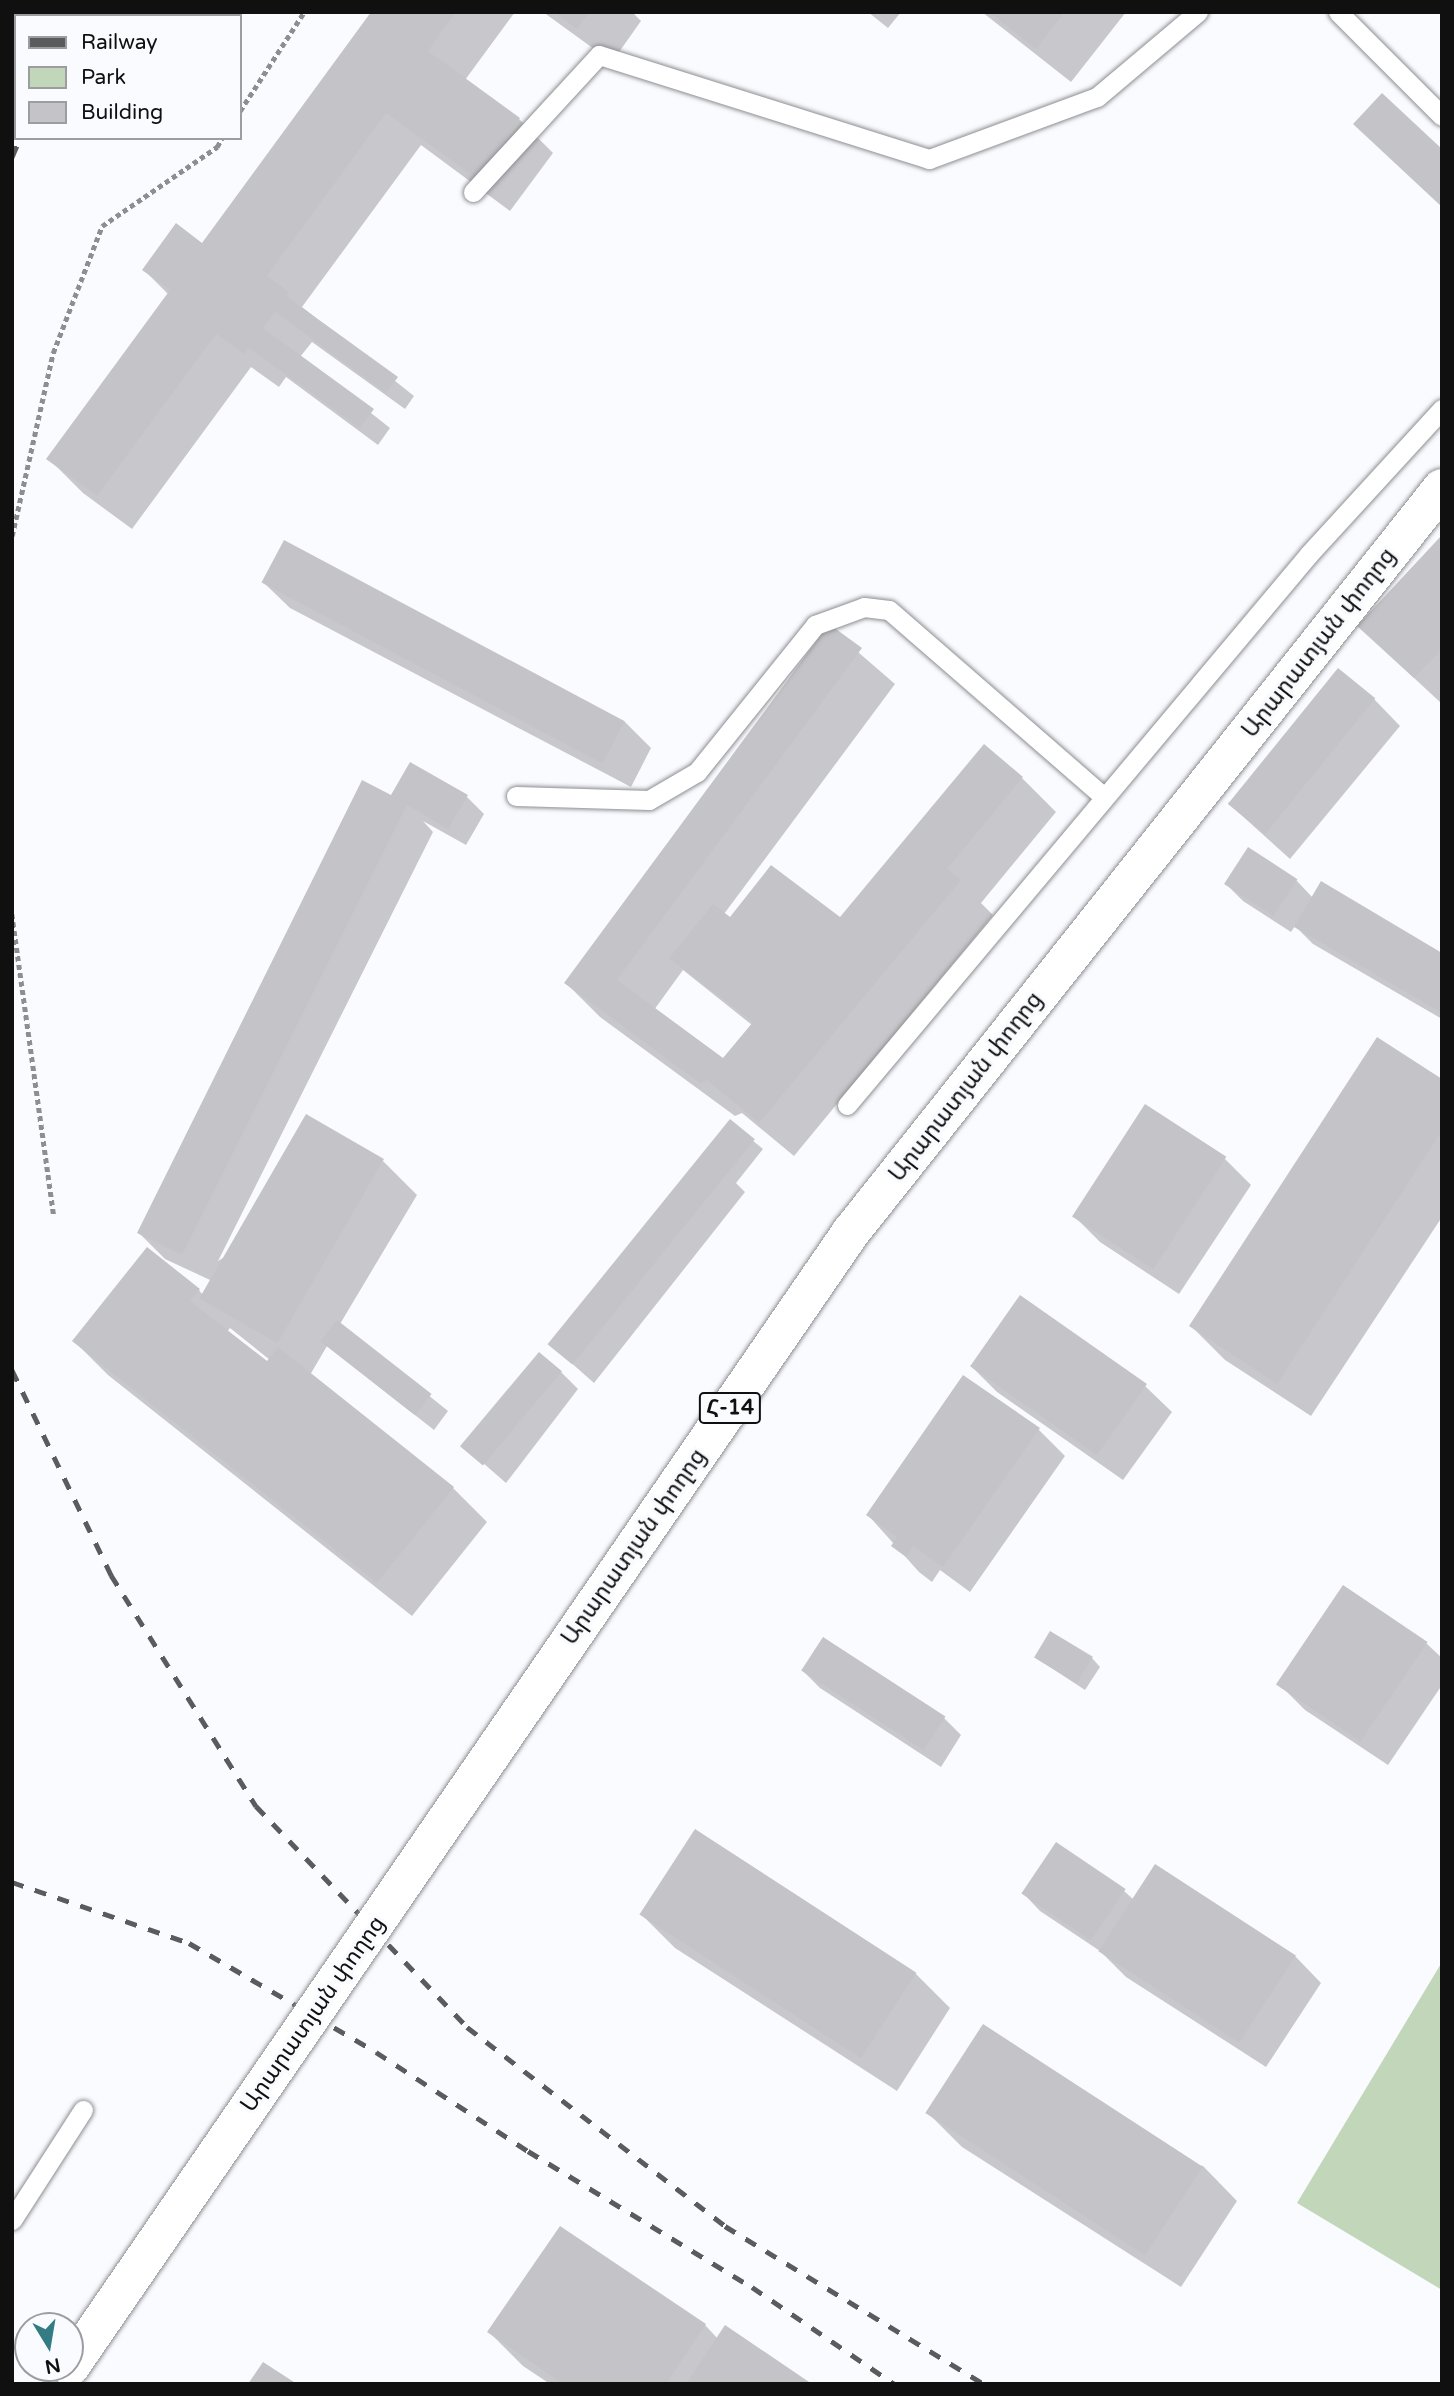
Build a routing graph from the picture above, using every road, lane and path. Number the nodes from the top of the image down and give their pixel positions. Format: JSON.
{"nodes":[{"id":1,"x":304,"y":12,"type":"edge"},
{"id":2,"x":1198,"y":12,"type":"edge"},
{"id":3,"x":1338,"y":12,"type":"edge"},
{"id":4,"x":242,"y":108,"type":"edge"},
{"id":5,"x":1442,"y":116,"type":"edge"},
{"id":6,"x":221,"y":140,"type":"edge"},
{"id":7,"x":473,"y":192,"type":"dead end"},
{"id":8,"x":1442,"y":409,"type":"edge"},
{"id":9,"x":1442,"y":488,"type":"edge"},
{"id":10,"x":12,"y":536,"type":"edge"},
{"id":11,"x":516,"y":796,"type":"dead end"},
{"id":12,"x":1103,"y":796,"type":"junction"},
{"id":13,"x":12,"y":915,"type":"edge"},
{"id":14,"x":847,"y":1105,"type":"dead end"},
{"id":15,"x":54,"y":1216,"type":"dead end"},
{"id":16,"x":83,"y":2110,"type":"dead end"},
{"id":17,"x":12,"y":2220,"type":"edge"},
{"id":18,"x":84,"y":2347,"type":"edge"}],
"edges":[{"from":1,"to":4,"type":"path"},
{"from":2,"to":7,"type":"lane"},
{"from":3,"to":5,"type":"lane"},
{"from":6,"to":10,"type":"path"},
{"from":8,"to":12,"type":"lane"},
{"from":9,"to":18,"type":"main road","name":"Արարատյան փողոց","number":"Հ-14","bridge":true},
{"from":11,"to":12,"type":"lane"},
{"from":12,"to":14,"type":"lane"},
{"from":13,"to":15,"type":"path"},
{"from":16,"to":17,"type":"lane"}]}
